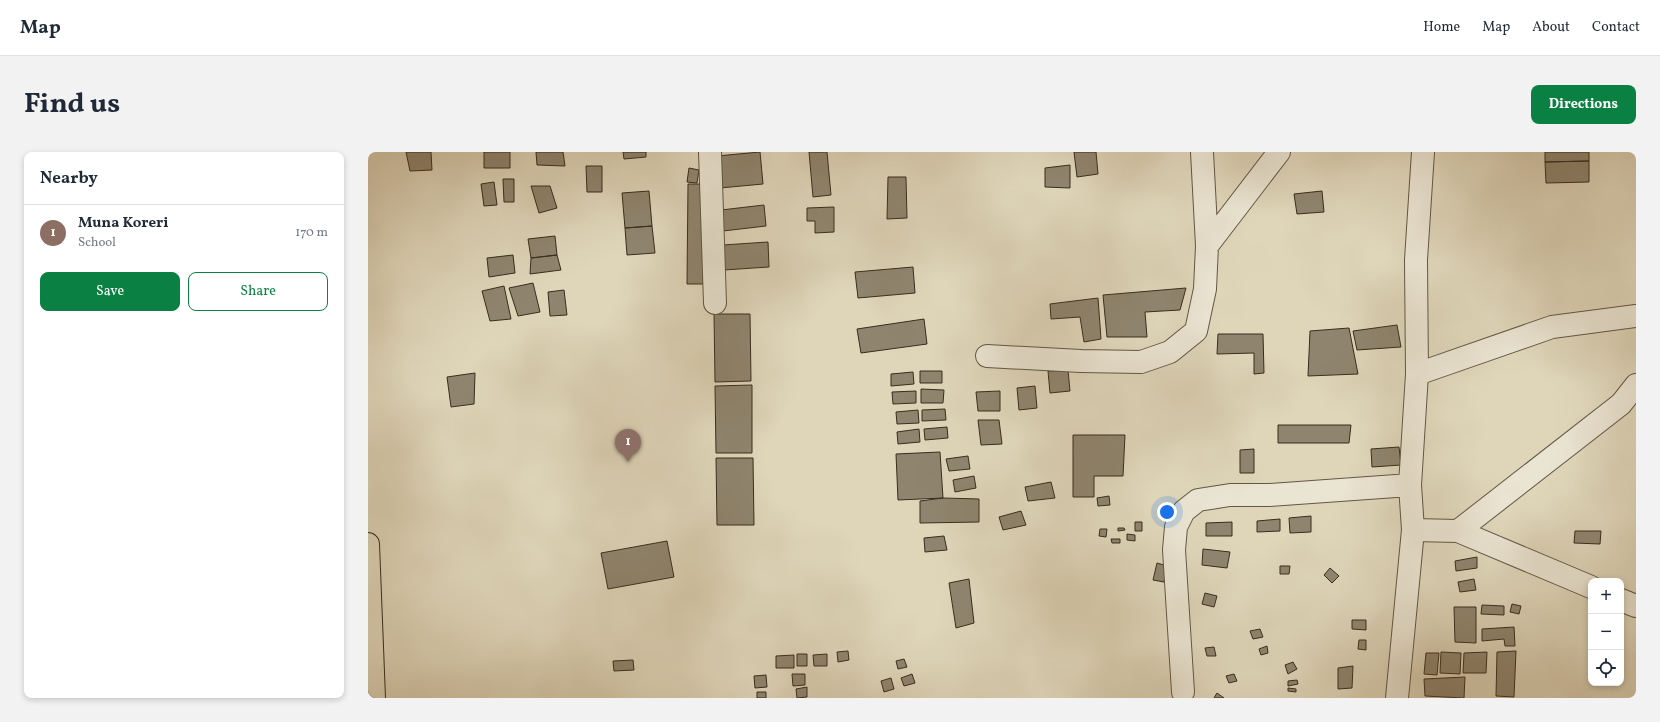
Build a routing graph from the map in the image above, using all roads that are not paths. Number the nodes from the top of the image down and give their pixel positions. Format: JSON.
{"nodes":[{"id":1,"x":710,"y":152,"type":"edge"},
{"id":2,"x":1202,"y":152,"type":"edge"},
{"id":3,"x":1279,"y":152,"type":"edge"},
{"id":4,"x":1423,"y":152,"type":"edge"},
{"id":5,"x":1207,"y":246,"type":"junction"},
{"id":6,"x":715,"y":303,"type":"dead end"},
{"id":7,"x":1636,"y":316,"type":"edge"},
{"id":8,"x":986,"y":356,"type":"dead end"},
{"id":9,"x":1417,"y":374,"type":"junction"},
{"id":10,"x":1636,"y":385,"type":"edge"},
{"id":11,"x":1410,"y":485,"type":"junction"},
{"id":12,"x":1413,"y":530,"type":"junction"},
{"id":13,"x":1458,"y":531,"type":"junction"},
{"id":14,"x":368,"y":544,"type":"edge"},
{"id":15,"x":1588,"y":586,"type":"edge"},
{"id":16,"x":1624,"y":601,"type":"edge"},
{"id":17,"x":1636,"y":606,"type":"edge"},
{"id":18,"x":1183,"y":692,"type":"dead end"},
{"id":19,"x":374,"y":698,"type":"edge"},
{"id":20,"x":1397,"y":698,"type":"edge"}],
"edges":[{"from":1,"to":6,"type":"street"},
{"from":2,"to":5,"type":"street"},
{"from":3,"to":5,"type":"street"},
{"from":4,"to":9,"type":"street"},
{"from":5,"to":8,"type":"street"},
{"from":7,"to":9,"type":"street"},
{"from":9,"to":11,"type":"street"},
{"from":10,"to":13,"type":"street"},
{"from":11,"to":12,"type":"street"},
{"from":11,"to":18,"type":"street"},
{"from":12,"to":13,"type":"street"},
{"from":12,"to":20,"type":"street"},
{"from":13,"to":15,"type":"street"},
{"from":14,"to":19,"type":"highway"},
{"from":16,"to":17,"type":"street"}]}
